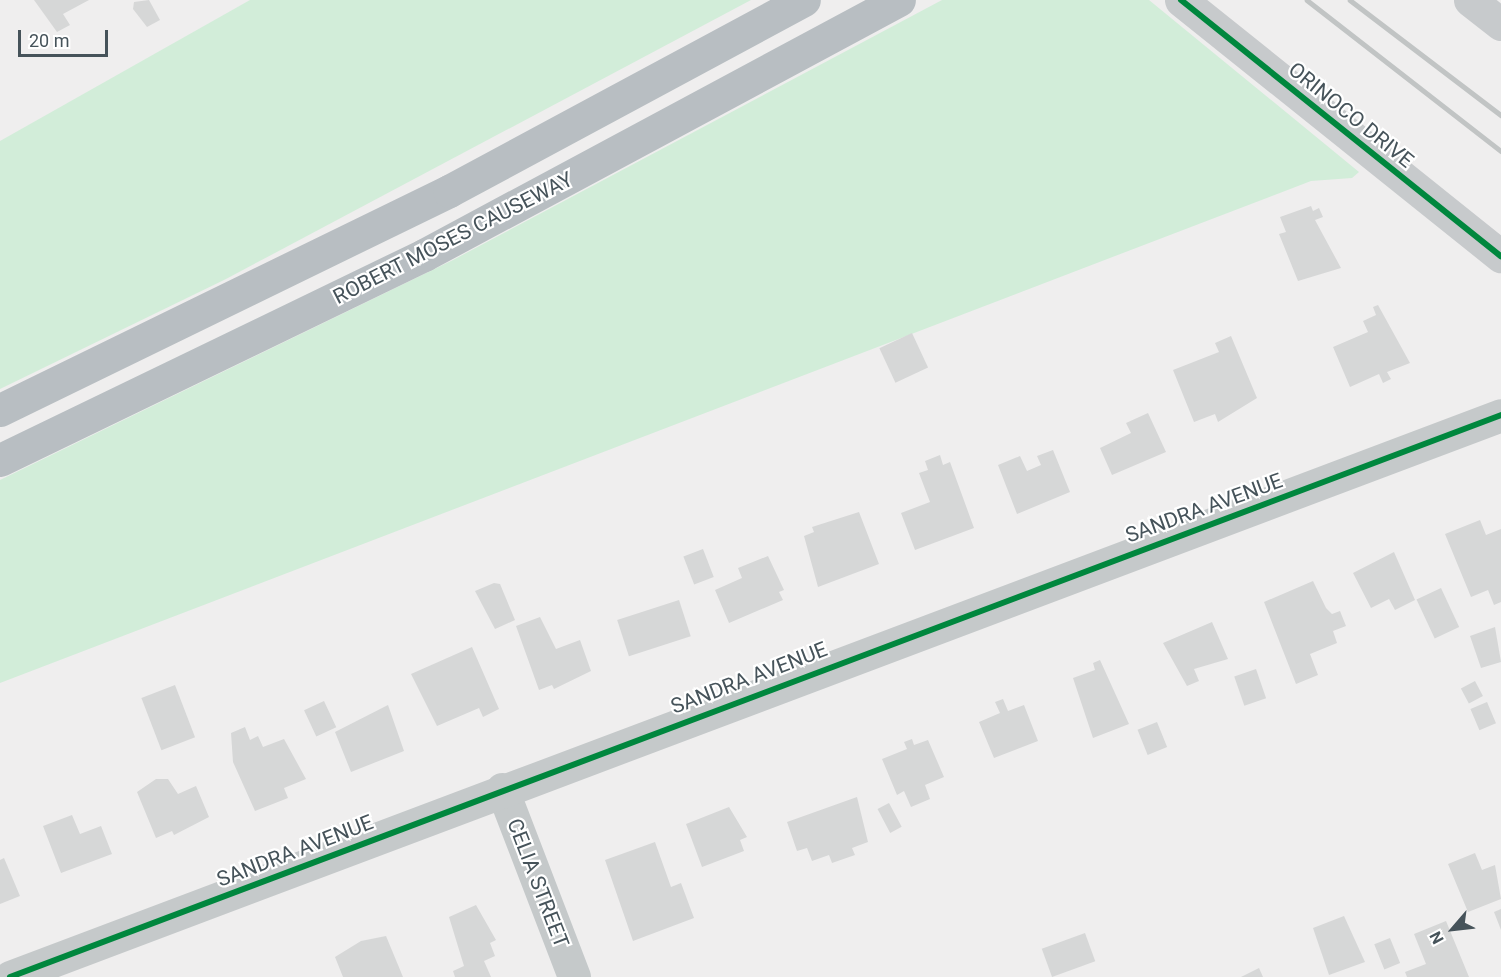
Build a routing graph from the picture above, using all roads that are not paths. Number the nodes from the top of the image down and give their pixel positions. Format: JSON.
{"nodes":[{"id":1,"x":804,"y":0,"type":"edge"},
{"id":2,"x":899,"y":0,"type":"edge"},
{"id":3,"x":1181,"y":0,"type":"edge"},
{"id":4,"x":1470,"y":0,"type":"edge"},
{"id":5,"x":1501,"y":24,"type":"edge"},
{"id":6,"x":1501,"y":255,"type":"edge"},
{"id":7,"x":0,"y":410,"type":"edge"},
{"id":8,"x":1501,"y":415,"type":"edge"},
{"id":9,"x":0,"y":460,"type":"edge"},
{"id":10,"x":502,"y":789,"type":"junction"},
{"id":11,"x":10,"y":977,"type":"edge"},
{"id":12,"x":573,"y":977,"type":"edge"}],
"edges":[{"from":1,"to":7,"type":"highway","name":"ROBERT MOSES CAUSEWAY"},
{"from":2,"to":9,"type":"highway","name":"ROBERT MOSES CAUSEWAY"},
{"from":3,"to":6,"type":"street","name":"ORINOCO DRIVE"},
{"from":4,"to":5,"type":"street"},
{"from":8,"to":10,"type":"street","name":"SANDRA AVENUE"},
{"from":10,"to":11,"type":"street","name":"SANDRA AVENUE"},
{"from":10,"to":12,"type":"street","name":"CELIA STREET"}]}
